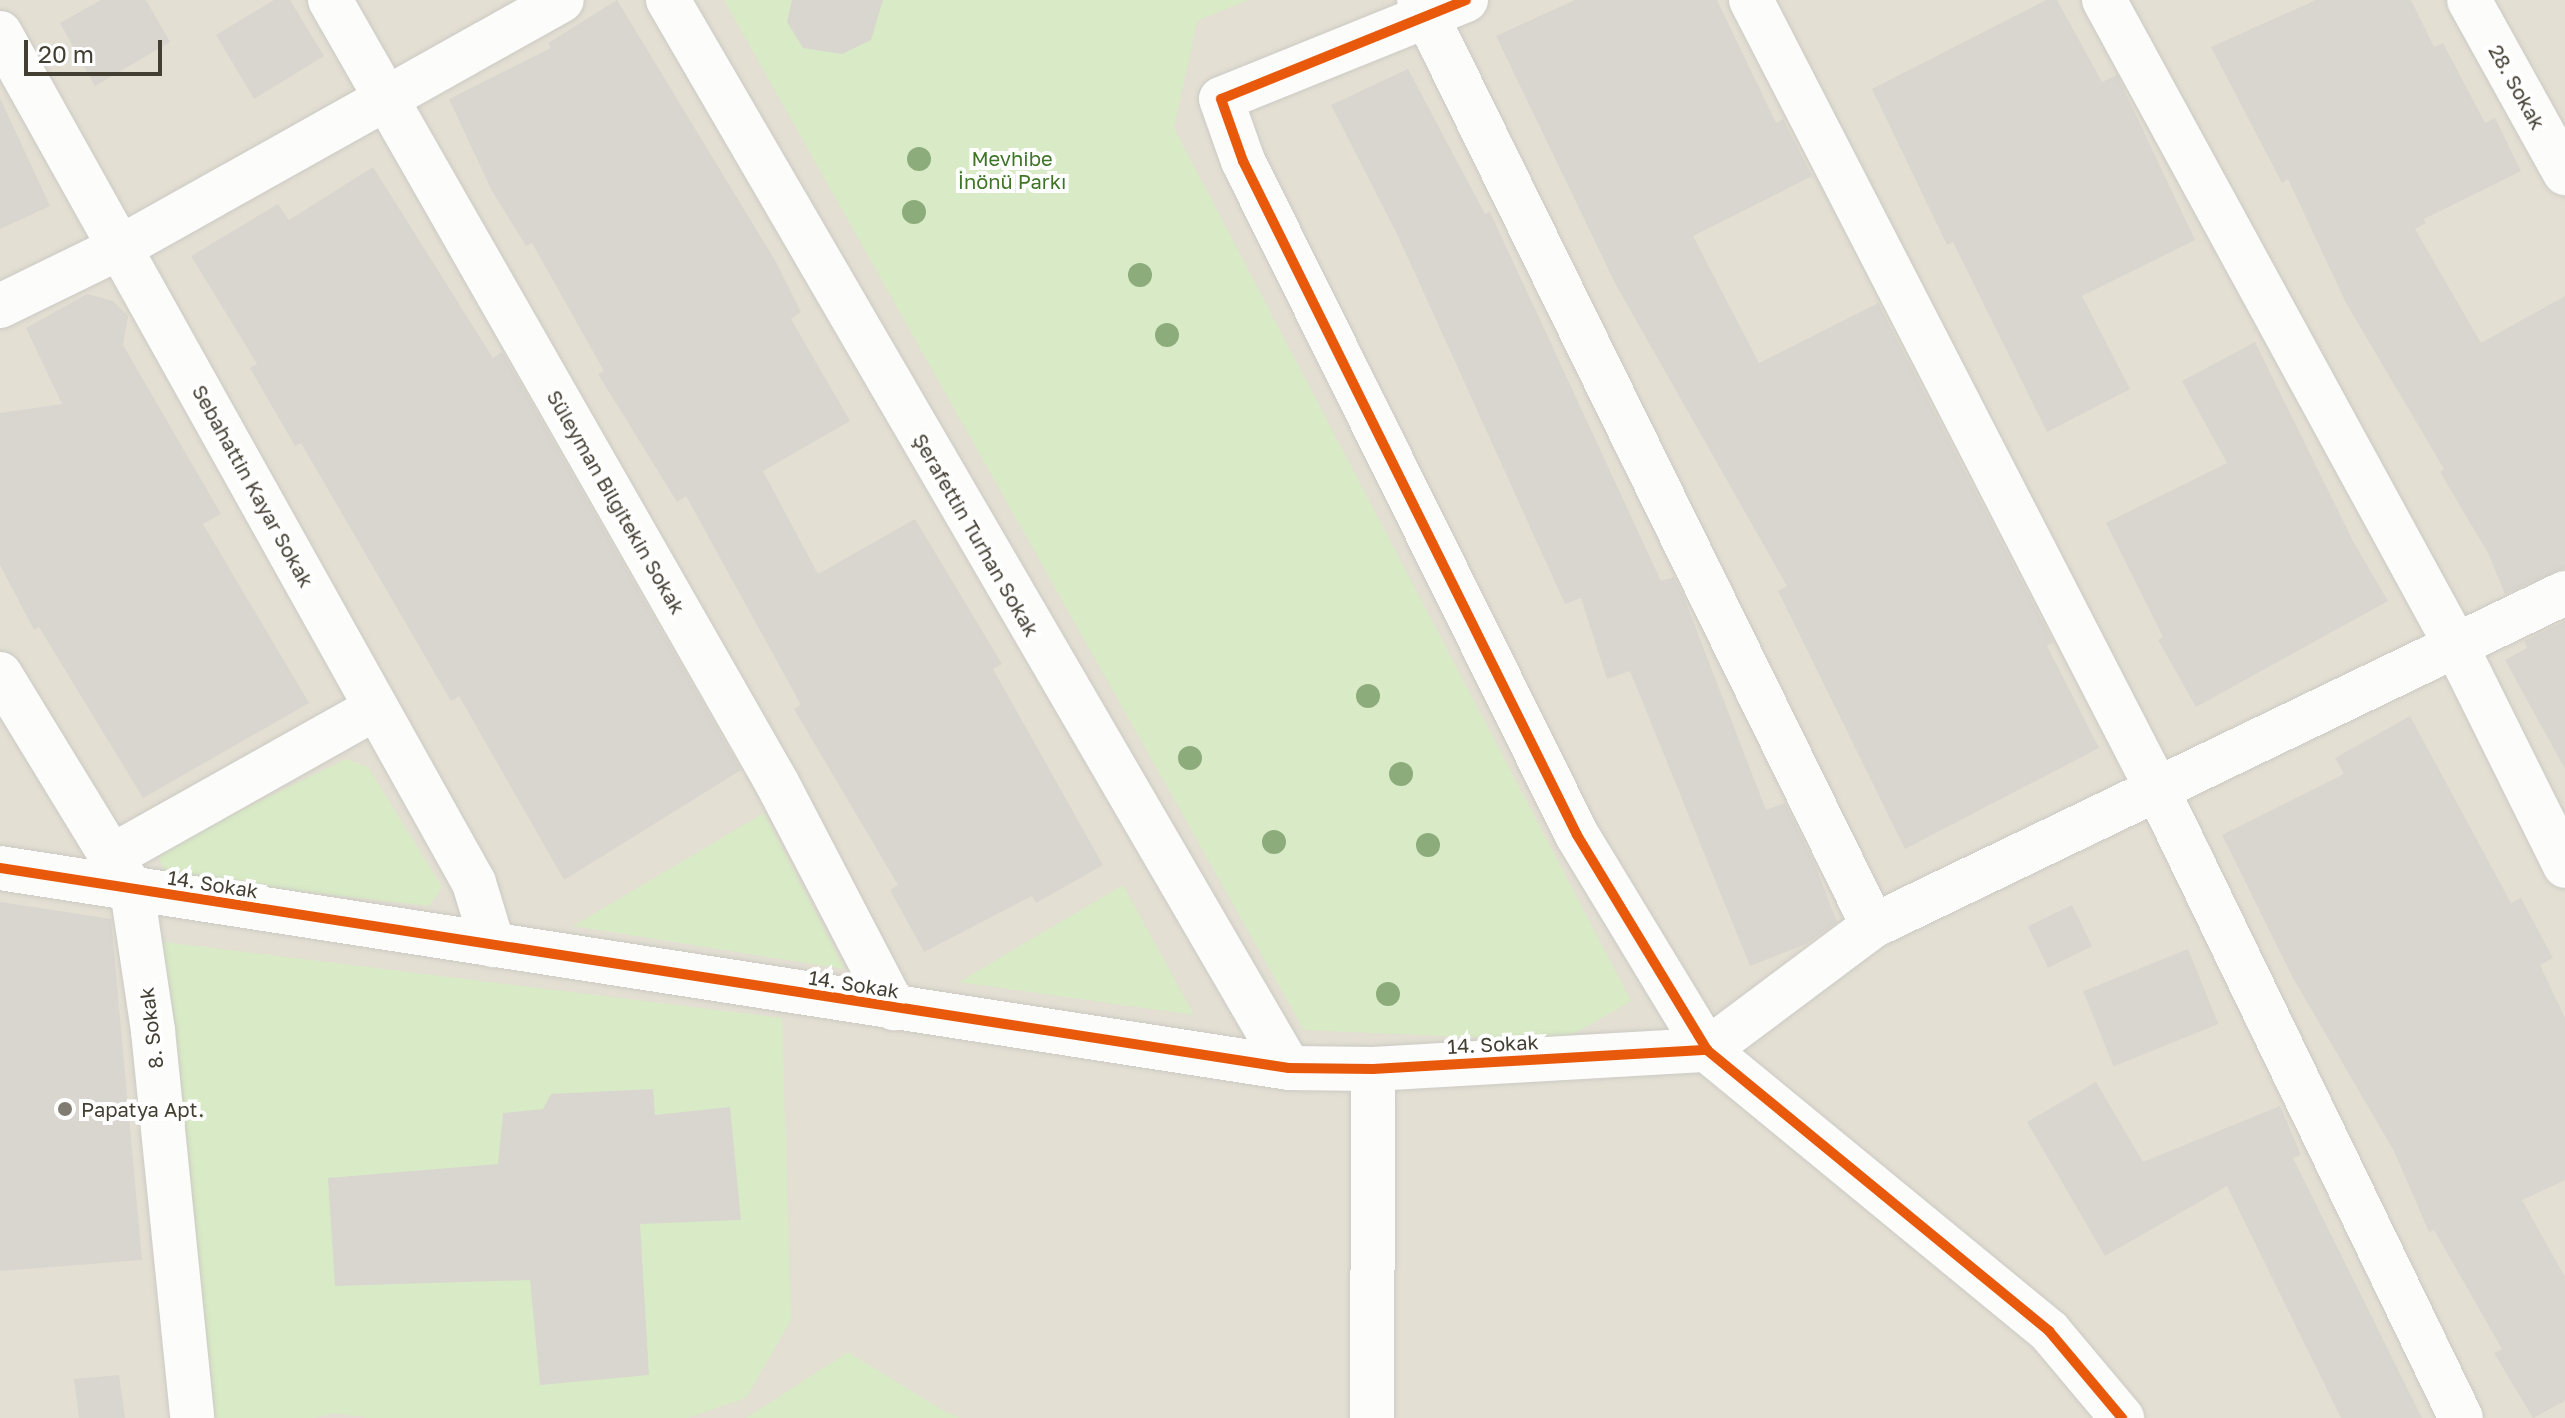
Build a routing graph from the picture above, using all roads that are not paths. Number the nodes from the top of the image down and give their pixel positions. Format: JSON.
{"nodes":[{"id":1,"x":330,"y":0,"type":"edge"},
{"id":2,"x":562,"y":0,"type":"edge"},
{"id":3,"x":668,"y":0,"type":"edge"},
{"id":4,"x":1751,"y":0,"type":"edge"},
{"id":5,"x":2104,"y":0,"type":"edge"},
{"id":6,"x":2469,"y":0,"type":"edge"},
{"id":7,"x":1437,"y":5,"type":"edge"},
{"id":8,"x":0,"y":33,"type":"edge"},
{"id":9,"x":384,"y":97,"type":"junction"},
{"id":10,"x":2565,"y":173,"type":"edge"},
{"id":11,"x":121,"y":247,"type":"junction"},
{"id":12,"x":0,"y":306,"type":"edge"},
{"id":13,"x":2565,"y":593,"type":"edge"},
{"id":14,"x":2454,"y":642,"type":"junction"},
{"id":15,"x":0,"y":674,"type":"edge"},
{"id":16,"x":376,"y":708,"type":"junction"},
{"id":17,"x":2158,"y":791,"type":"junction"},
{"id":18,"x":2565,"y":866,"type":"edge"},
{"id":19,"x":0,"y":868,"type":"edge"},
{"id":20,"x":123,"y":872,"type":"junction"},
{"id":21,"x":1873,"y":926,"type":"junction"},
{"id":22,"x":493,"y":945,"type":"junction"},
{"id":23,"x":894,"y":1008,"type":"junction"},
{"id":24,"x":1707,"y":1050,"type":"junction"},
{"id":25,"x":1289,"y":1068,"type":"junction"},
{"id":26,"x":1373,"y":1069,"type":"junction"},
{"id":27,"x":192,"y":1418,"type":"edge"},
{"id":28,"x":1372,"y":1418,"type":"edge"},
{"id":29,"x":2122,"y":1418,"type":"edge"},
{"id":30,"x":2461,"y":1418,"type":"edge"}],
"edges":[{"from":1,"to":9,"type":"street","name":"Süleyman Bilgitekin Sokak"},
{"from":2,"to":9,"type":"street"},
{"from":3,"to":25,"type":"street","name":"Şerafettin Turhan Sokak"},
{"from":4,"to":17,"type":"street"},
{"from":5,"to":14,"type":"street"},
{"from":6,"to":10,"type":"street","name":"28. Sokak"},
{"from":7,"to":21,"type":"street"},
{"from":7,"to":24,"type":"street"},
{"from":8,"to":11,"type":"street","name":"Sebahattin Kayar Sokak"},
{"from":9,"to":11,"type":"street"},
{"from":9,"to":23,"type":"street","name":"Süleyman Bilgitekin Sokak"},
{"from":11,"to":12,"type":"street"},
{"from":11,"to":16,"type":"street","name":"Sebahattin Kayar Sokak"},
{"from":13,"to":14,"type":"street"},
{"from":14,"to":17,"type":"street"},
{"from":14,"to":18,"type":"street"},
{"from":15,"to":20,"type":"street","name":"8. Sokak"},
{"from":16,"to":20,"type":"street"},
{"from":16,"to":22,"type":"street","name":"Sebahattin Kayar Sokak"},
{"from":17,"to":21,"type":"street"},
{"from":17,"to":30,"type":"street"},
{"from":19,"to":20,"type":"street","name":"14. Sokak"},
{"from":20,"to":22,"type":"street","name":"14. Sokak"},
{"from":20,"to":27,"type":"street","name":"8. Sokak"},
{"from":21,"to":24,"type":"street"},
{"from":22,"to":23,"type":"street","name":"14. Sokak"},
{"from":23,"to":25,"type":"street","name":"14. Sokak"},
{"from":24,"to":26,"type":"street","name":"14. Sokak"},
{"from":24,"to":29,"type":"street"},
{"from":25,"to":26,"type":"street","name":"14. Sokak"},
{"from":26,"to":28,"type":"street"}]}
